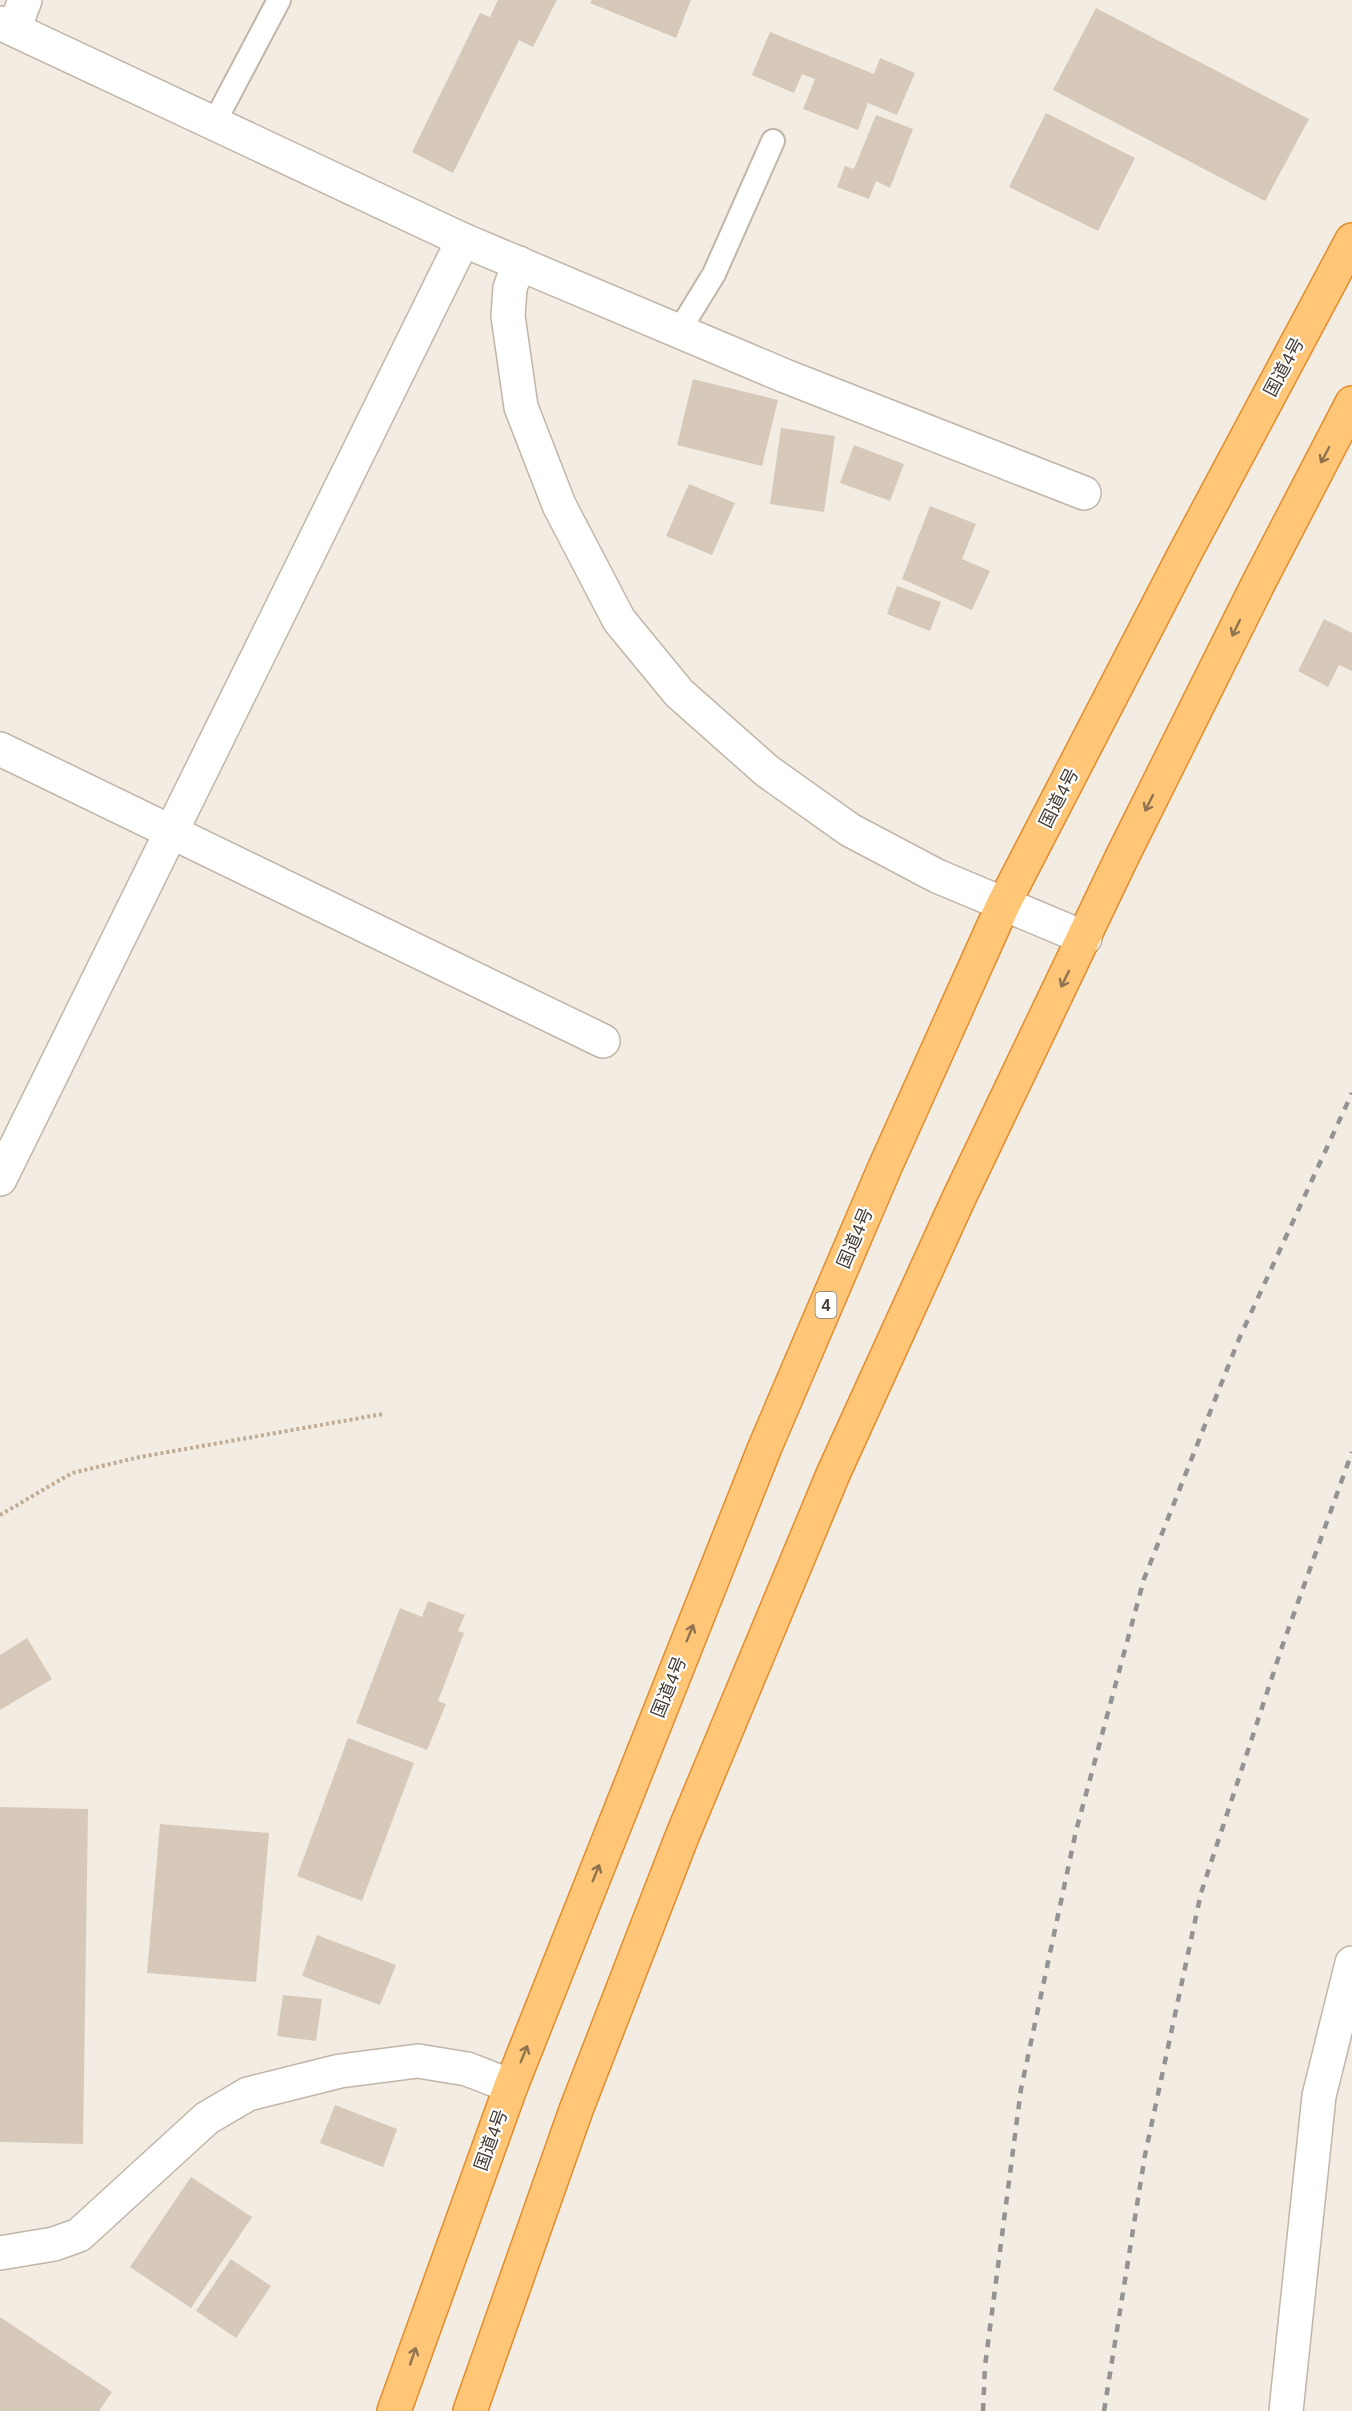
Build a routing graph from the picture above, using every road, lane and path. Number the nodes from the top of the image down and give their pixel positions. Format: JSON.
{"nodes":[{"id":1,"x":279,"y":0,"type":"edge"},
{"id":2,"x":13,"y":17,"type":"edge"},
{"id":3,"x":214,"y":123,"type":"junction"},
{"id":4,"x":773,"y":141,"type":"dead end"},
{"id":5,"x":463,"y":240,"type":"junction"},
{"id":6,"x":1352,"y":240,"type":"edge"},
{"id":7,"x":519,"y":263,"type":"junction"},
{"id":8,"x":679,"y":331,"type":"junction"},
{"id":9,"x":1352,"y":403,"type":"edge"},
{"id":10,"x":1084,"y":493,"type":"dead end"},
{"id":11,"x":0,"y":749,"type":"edge"},
{"id":12,"x":173,"y":832,"type":"junction"},
{"id":13,"x":1003,"y":905,"type":"junction"},
{"id":14,"x":1084,"y":939,"type":"junction"},
{"id":15,"x":603,"y":1041,"type":"dead end"},
{"id":16,"x":0,"y":1179,"type":"edge"},
{"id":17,"x":383,"y":1414,"type":"dead end"},
{"id":18,"x":0,"y":1515,"type":"edge"},
{"id":19,"x":1352,"y":1963,"type":"edge"},
{"id":20,"x":511,"y":2086,"type":"junction"},
{"id":21,"x":0,"y":2253,"type":"edge"},
{"id":22,"x":394,"y":2411,"type":"edge"},
{"id":23,"x":470,"y":2411,"type":"edge"},
{"id":24,"x":1286,"y":2411,"type":"edge"}],
"edges":[{"from":1,"to":3,"type":"lane"},
{"from":2,"to":3,"type":"street"},
{"from":3,"to":5,"type":"street"},
{"from":4,"to":8,"type":"lane"},
{"from":5,"to":7,"type":"street"},
{"from":5,"to":12,"type":"street"},
{"from":6,"to":13,"type":"highway","name":"国道4号","number":"4"},
{"from":7,"to":8,"type":"street"},
{"from":7,"to":13,"type":"street"},
{"from":8,"to":10,"type":"street"},
{"from":9,"to":14,"type":"highway","one_way":true},
{"from":11,"to":12,"type":"street"},
{"from":12,"to":15,"type":"street"},
{"from":12,"to":16,"type":"street"},
{"from":13,"to":14,"type":"street"},
{"from":20,"to":13,"type":"highway","name":"国道4号","number":"4","one_way":true},
{"from":14,"to":23,"type":"highway","one_way":true},
{"from":17,"to":18,"type":"path"},
{"from":19,"to":24,"type":"street"},
{"from":20,"to":21,"type":"street"},
{"from":22,"to":20,"type":"highway","name":"国道4号","number":"4","one_way":true}]}
